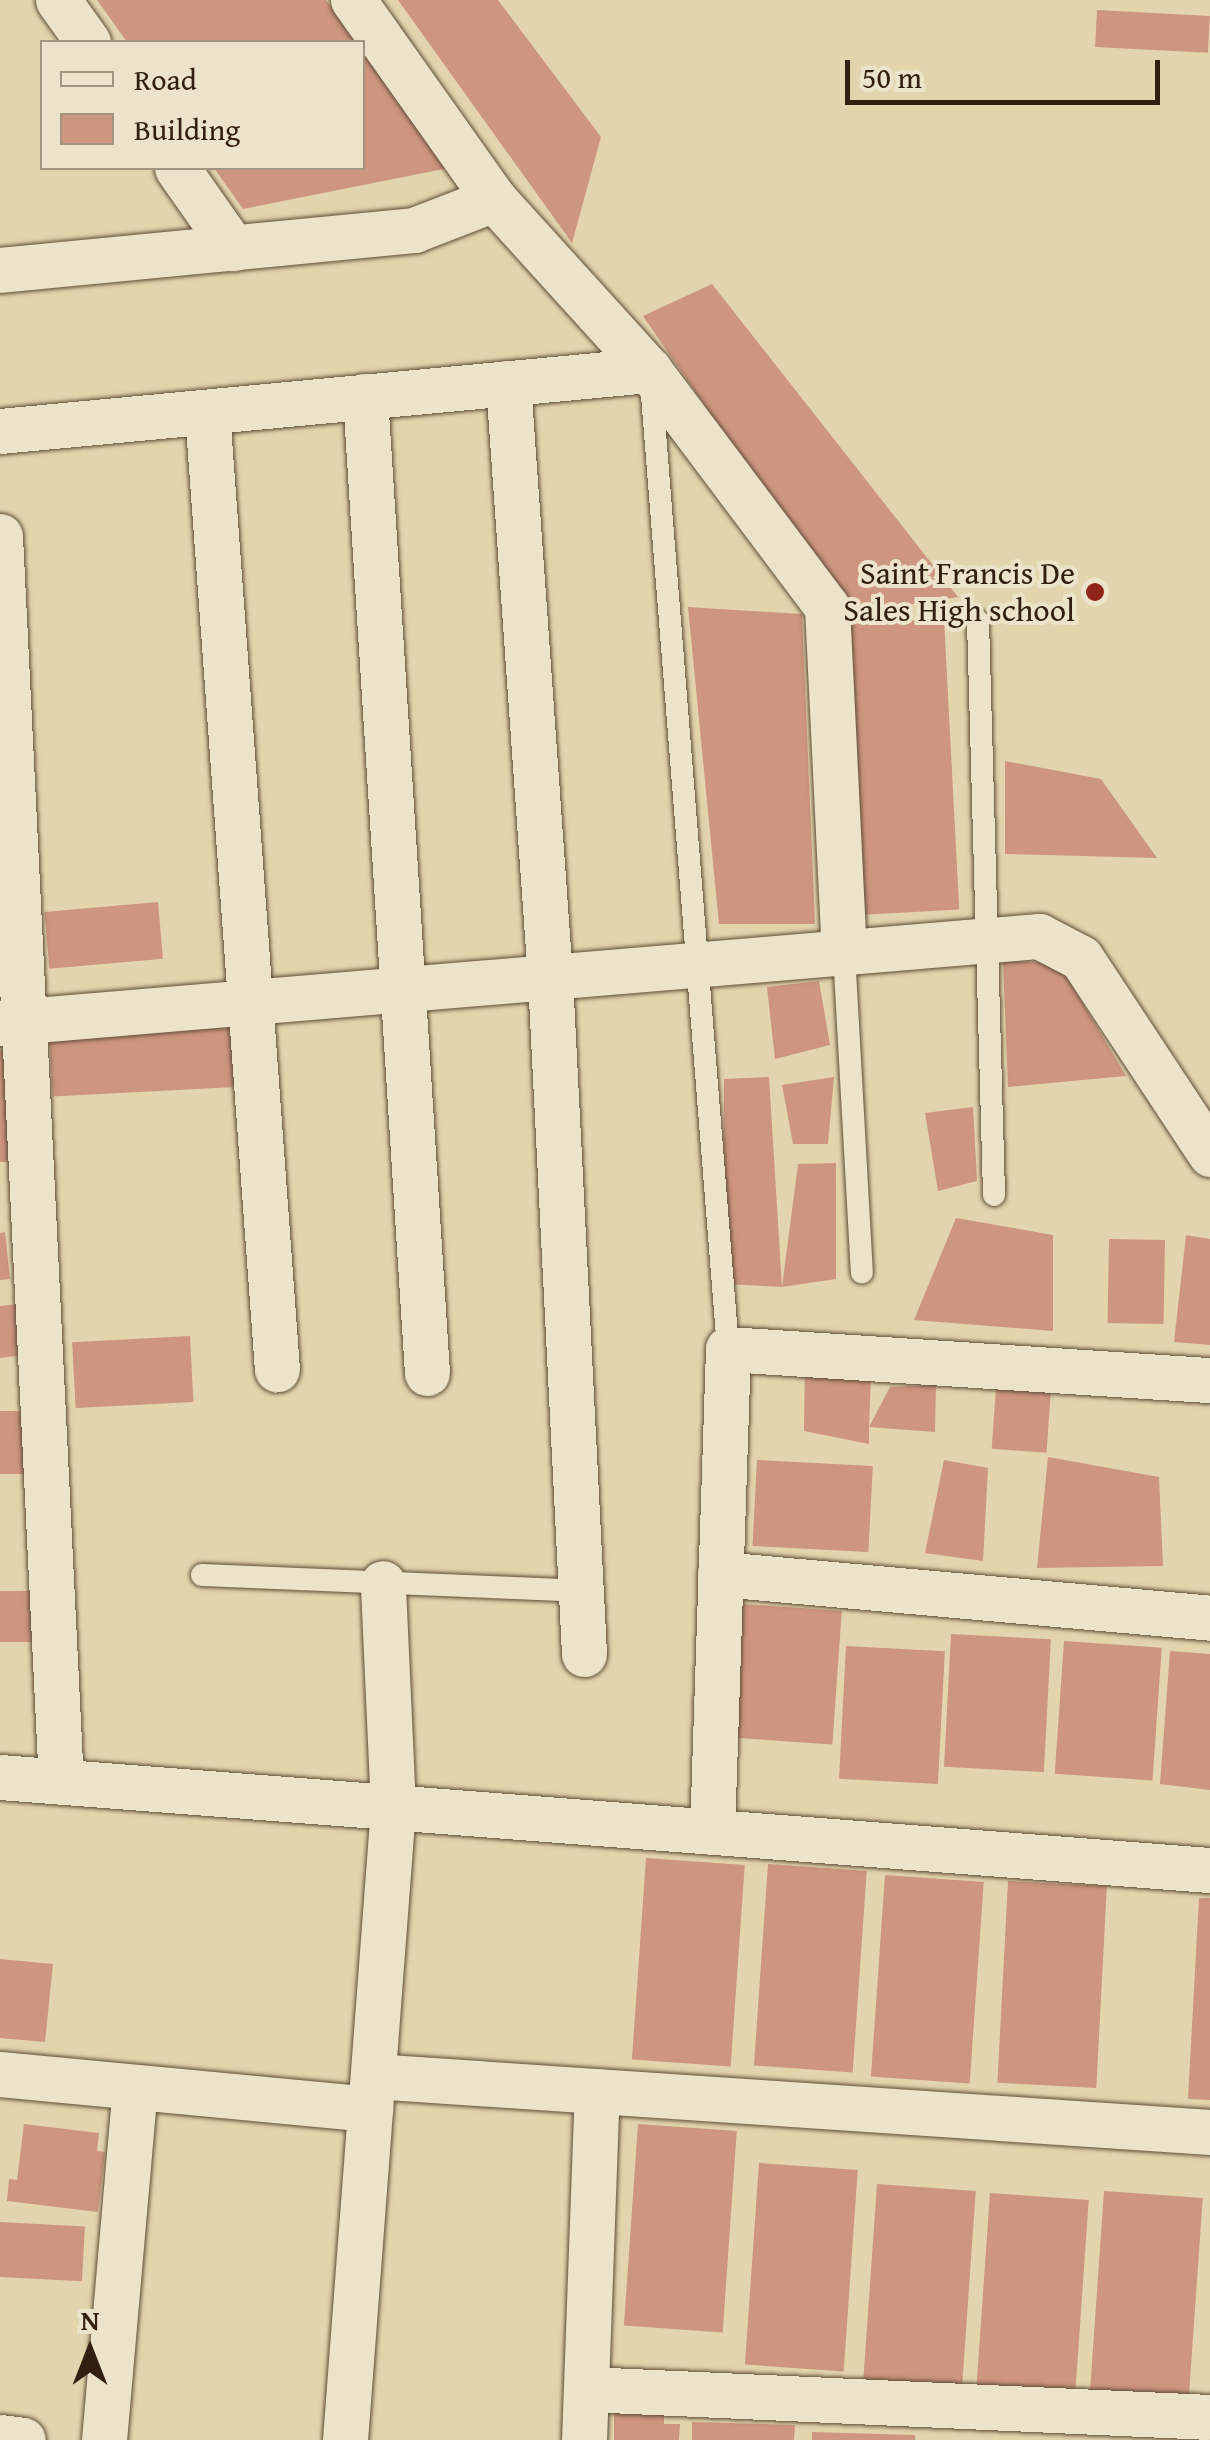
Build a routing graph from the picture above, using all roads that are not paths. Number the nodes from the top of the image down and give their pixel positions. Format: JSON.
{"nodes":[{"id":1,"x":58,"y":0,"type":"edge"},
{"id":2,"x":353,"y":0,"type":"edge"},
{"id":3,"x":87,"y":40,"type":"edge"},
{"id":4,"x":177,"y":170,"type":"edge"},
{"id":5,"x":494,"y":199,"type":"junction"},
{"id":6,"x":233,"y":248,"type":"junction"},
{"id":7,"x":0,"y":270,"type":"edge"},
{"id":8,"x":650,"y":370,"type":"junction"},
{"id":9,"x":508,"y":383,"type":"junction"},
{"id":10,"x":365,"y":396,"type":"junction"},
{"id":11,"x":207,"y":412,"type":"junction"},
{"id":12,"x":0,"y":431,"type":"edge"},
{"id":13,"x":0,"y":536,"type":"edge"},
{"id":14,"x":978,"y":621,"type":"dead end"},
{"id":15,"x":988,"y":940,"type":"junction"},
{"id":16,"x":844,"y":953,"type":"junction"},
{"id":17,"x":700,"y":964,"type":"junction"},
{"id":18,"x":550,"y":978,"type":"junction"},
{"id":19,"x":398,"y":991,"type":"junction"},
{"id":20,"x":249,"y":1004,"type":"junction"},
{"id":21,"x":14,"y":1022,"type":"edge"},
{"id":22,"x":1210,"y":1154,"type":"edge"},
{"id":23,"x":994,"y":1195,"type":"dead end"},
{"id":24,"x":862,"y":1272,"type":"dead end"},
{"id":25,"x":728,"y":1349,"type":"junction"},
{"id":26,"x":277,"y":1369,"type":"dead end"},
{"id":27,"x":428,"y":1372,"type":"dead end"},
{"id":28,"x":1210,"y":1380,"type":"edge"},
{"id":29,"x":720,"y":1574,"type":"junction"},
{"id":30,"x":202,"y":1575,"type":"dead end"},
{"id":31,"x":383,"y":1583,"type":"junction"},
{"id":32,"x":581,"y":1590,"type":"junction"},
{"id":33,"x":1210,"y":1618,"type":"edge"},
{"id":34,"x":584,"y":1654,"type":"dead end"},
{"id":35,"x":0,"y":1777,"type":"edge"},
{"id":36,"x":61,"y":1782,"type":"junction"},
{"id":37,"x":393,"y":1807,"type":"junction"},
{"id":38,"x":712,"y":1832,"type":"junction"},
{"id":39,"x":1210,"y":1870,"type":"edge"},
{"id":40,"x":0,"y":2074,"type":"edge"},
{"id":41,"x":135,"y":2087,"type":"junction"},
{"id":42,"x":597,"y":2091,"type":"junction"},
{"id":43,"x":371,"y":2092,"type":"junction"},
{"id":44,"x":1210,"y":2132,"type":"edge"},
{"id":45,"x":586,"y":2389,"type":"junction"},
{"id":46,"x":1208,"y":2417,"type":"edge"},
{"id":47,"x":0,"y":2437,"type":"edge"},
{"id":48,"x":23,"y":2440,"type":"edge"},
{"id":49,"x":104,"y":2440,"type":"edge"},
{"id":50,"x":345,"y":2440,"type":"edge"},
{"id":51,"x":584,"y":2440,"type":"edge"}],
"edges":[{"from":1,"to":3,"type":"street"},
{"from":2,"to":5,"type":"street"},
{"from":4,"to":6,"type":"street"},
{"from":5,"to":6,"type":"street"},
{"from":5,"to":8,"type":"street"},
{"from":6,"to":7,"type":"street"},
{"from":8,"to":9,"type":"street"},
{"from":8,"to":16,"type":"street"},
{"from":8,"to":17,"type":"lane"},
{"from":9,"to":10,"type":"street"},
{"from":9,"to":18,"type":"street"},
{"from":10,"to":11,"type":"street"},
{"from":10,"to":19,"type":"street"},
{"from":11,"to":12,"type":"street"},
{"from":11,"to":20,"type":"street"},
{"from":13,"to":21,"type":"street"},
{"from":14,"to":15,"type":"lane"},
{"from":15,"to":16,"type":"street"},
{"from":15,"to":22,"type":"street"},
{"from":15,"to":23,"type":"lane"},
{"from":16,"to":17,"type":"street"},
{"from":16,"to":24,"type":"lane"},
{"from":17,"to":18,"type":"street"},
{"from":17,"to":25,"type":"lane"},
{"from":18,"to":19,"type":"street"},
{"from":18,"to":32,"type":"street"},
{"from":19,"to":20,"type":"street"},
{"from":19,"to":27,"type":"street"},
{"from":20,"to":21,"type":"street"},
{"from":20,"to":26,"type":"street"},
{"from":21,"to":36,"type":"street"},
{"from":25,"to":28,"type":"street"},
{"from":25,"to":29,"type":"street"},
{"from":29,"to":33,"type":"street"},
{"from":29,"to":38,"type":"street"},
{"from":30,"to":31,"type":"lane"},
{"from":31,"to":32,"type":"lane"},
{"from":31,"to":37,"type":"street"},
{"from":32,"to":34,"type":"street"},
{"from":35,"to":36,"type":"street"},
{"from":36,"to":37,"type":"street"},
{"from":37,"to":38,"type":"street"},
{"from":37,"to":43,"type":"street"},
{"from":38,"to":39,"type":"street"},
{"from":40,"to":41,"type":"street"},
{"from":41,"to":43,"type":"street"},
{"from":41,"to":49,"type":"street"},
{"from":42,"to":43,"type":"street"},
{"from":42,"to":44,"type":"street"},
{"from":42,"to":45,"type":"street"},
{"from":43,"to":50,"type":"street"},
{"from":45,"to":46,"type":"street"},
{"from":45,"to":51,"type":"street"},
{"from":47,"to":48,"type":"street"}]}
